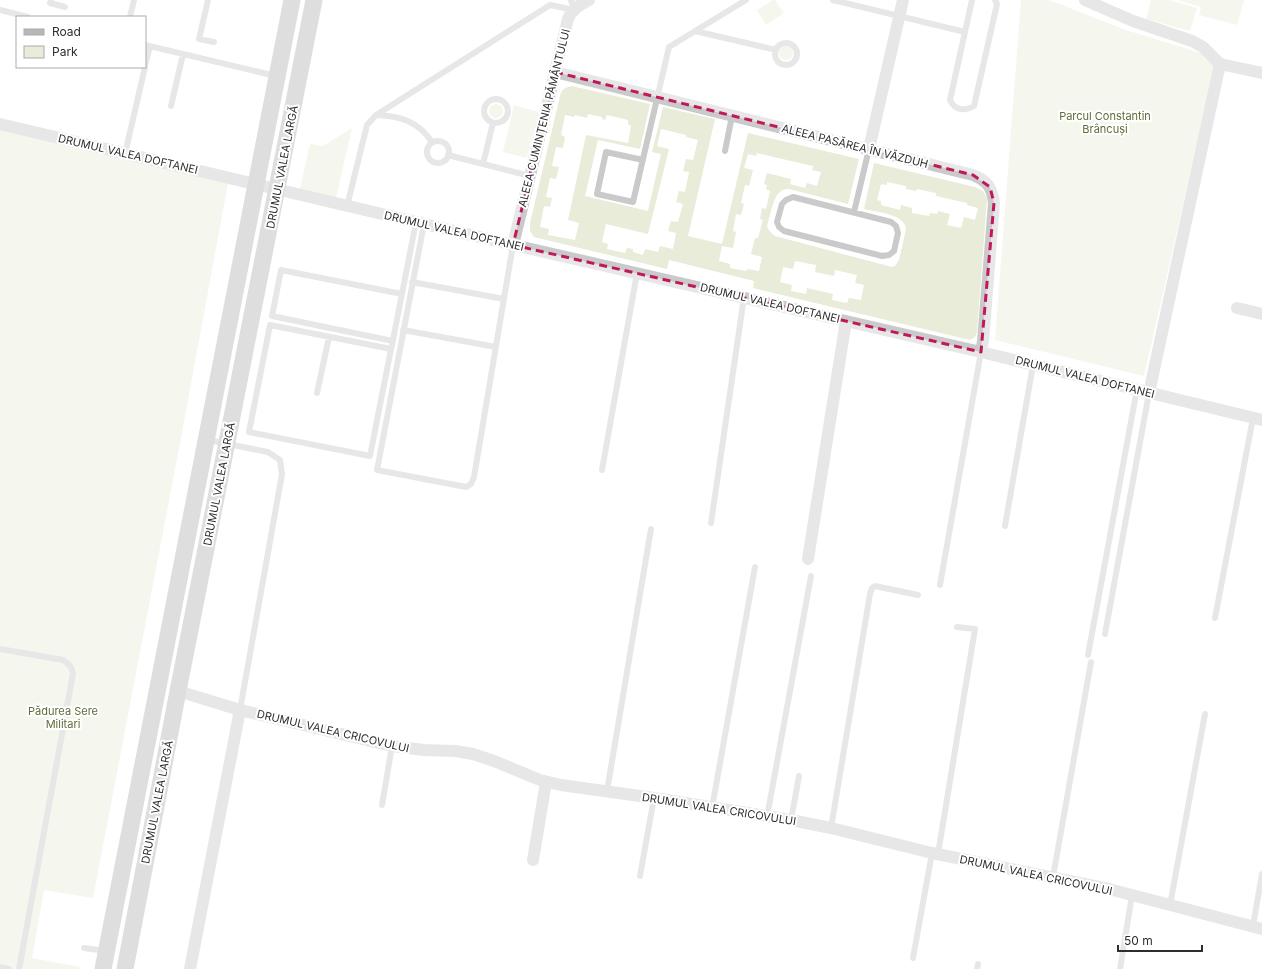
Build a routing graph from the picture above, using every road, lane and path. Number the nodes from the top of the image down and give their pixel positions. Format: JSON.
{"nodes":[{"id":1,"x":51,"y":0,"type":"edge"},
{"id":2,"x":134,"y":0,"type":"edge"},
{"id":3,"x":208,"y":0,"type":"edge"},
{"id":4,"x":314,"y":0,"type":"edge"},
{"id":5,"x":589,"y":0,"type":"edge"},
{"id":6,"x":746,"y":0,"type":"edge"},
{"id":7,"x":833,"y":0,"type":"edge"},
{"id":8,"x":903,"y":0,"type":"edge"},
{"id":9,"x":972,"y":0,"type":"edge"},
{"id":10,"x":995,"y":0,"type":"edge"},
{"id":11,"x":1085,"y":0,"type":"edge"},
{"id":12,"x":290,"y":1,"type":"edge"},
{"id":13,"x":840,"y":1,"type":"edge"},
{"id":14,"x":572,"y":5,"type":"edge"},
{"id":15,"x":65,"y":7,"type":"dead end"},
{"id":16,"x":0,"y":10,"type":"edge"},
{"id":17,"x":24,"y":16,"type":"edge"},
{"id":18,"x":130,"y":16,"type":"edge"},
{"id":19,"x":899,"y":16,"type":"junction"},
{"id":20,"x":695,"y":31,"type":"junction"},
{"id":21,"x":965,"y":32,"type":"junction"},
{"id":22,"x":214,"y":42,"type":"dead end"},
{"id":23,"x":147,"y":46,"type":"edge"},
{"id":24,"x":776,"y":50,"type":"dead end"},
{"id":25,"x":183,"y":54,"type":"junction"},
{"id":26,"x":146,"y":56,"type":"edge"},
{"id":27,"x":1220,"y":64,"type":"junction"},
{"id":28,"x":145,"y":68,"type":"edge"},
{"id":29,"x":555,"y":72,"type":"junction"},
{"id":30,"x":1262,"y":73,"type":"edge"},
{"id":31,"x":277,"y":77,"type":"junction"},
{"id":32,"x":658,"y":97,"type":"junction"},
{"id":33,"x":171,"y":106,"type":"dead end"},
{"id":34,"x":376,"y":116,"type":"junction"},
{"id":35,"x":732,"y":116,"type":"junction"},
{"id":36,"x":493,"y":122,"type":"junction"},
{"id":37,"x":0,"y":124,"type":"edge"},
{"id":38,"x":432,"y":142,"type":"junction"},
{"id":39,"x":869,"y":149,"type":"junction"},
{"id":40,"x":725,"y":151,"type":"dead end"},
{"id":41,"x":125,"y":154,"type":"junction"},
{"id":42,"x":448,"y":155,"type":"junction"},
{"id":43,"x":643,"y":160,"type":"junction"},
{"id":44,"x":483,"y":164,"type":"junction"},
{"id":45,"x":530,"y":176,"type":"junction"},
{"id":46,"x":256,"y":185,"type":"junction"},
{"id":47,"x":277,"y":189,"type":"junction"},
{"id":48,"x":347,"y":206,"type":"junction"},
{"id":49,"x":854,"y":212,"type":"junction"},
{"id":50,"x":420,"y":223,"type":"junction"},
{"id":51,"x":513,"y":245,"type":"junction"},
{"id":52,"x":637,"y":273,"type":"junction"},
{"id":53,"x":412,"y":282,"type":"junction"},
{"id":54,"x":402,"y":294,"type":"junction"},
{"id":55,"x":744,"y":297,"type":"junction"},
{"id":56,"x":504,"y":299,"type":"junction"},
{"id":57,"x":1237,"y":308,"type":"dead end"},
{"id":58,"x":1262,"y":314,"type":"edge"},
{"id":59,"x":846,"y":321,"type":"junction"},
{"id":60,"x":403,"y":330,"type":"junction"},
{"id":61,"x":329,"y":337,"type":"junction"},
{"id":62,"x":393,"y":341,"type":"junction"},
{"id":63,"x":496,"y":347,"type":"junction"},
{"id":64,"x":391,"y":349,"type":"junction"},
{"id":65,"x":981,"y":352,"type":"junction"},
{"id":66,"x":1033,"y":365,"type":"junction"},
{"id":67,"x":1136,"y":390,"type":"junction"},
{"id":68,"x":1149,"y":392,"type":"junction"},
{"id":69,"x":317,"y":394,"type":"dead end"},
{"id":70,"x":1258,"y":419,"type":"edge"},
{"id":71,"x":206,"y":439,"type":"junction"},
{"id":72,"x":227,"y":443,"type":"junction"},
{"id":73,"x":602,"y":470,"type":"dead end"},
{"id":74,"x":711,"y":523,"type":"dead end"},
{"id":75,"x":1006,"y":526,"type":"dead end"},
{"id":76,"x":651,"y":529,"type":"dead end"},
{"id":77,"x":808,"y":559,"type":"dead end"},
{"id":78,"x":755,"y":567,"type":"dead end"},
{"id":79,"x":811,"y":576,"type":"dead end"},
{"id":80,"x":940,"y":585,"type":"dead end"},
{"id":81,"x":918,"y":595,"type":"dead end"},
{"id":82,"x":1215,"y":618,"type":"dead end"},
{"id":83,"x":957,"y":626,"type":"dead end"},
{"id":84,"x":1105,"y":634,"type":"dead end"},
{"id":85,"x":0,"y":649,"type":"edge"},
{"id":86,"x":1088,"y":655,"type":"dead end"},
{"id":87,"x":1091,"y":662,"type":"dead end"},
{"id":88,"x":178,"y":691,"type":"junction"},
{"id":89,"x":240,"y":710,"type":"junction"},
{"id":90,"x":1205,"y":714,"type":"dead end"},
{"id":91,"x":392,"y":746,"type":"junction"},
{"id":92,"x":799,"y":776,"type":"dead end"},
{"id":93,"x":546,"y":782,"type":"junction"},
{"id":94,"x":606,"y":791,"type":"junction"},
{"id":95,"x":654,"y":798,"type":"junction"},
{"id":96,"x":382,"y":805,"type":"dead end"},
{"id":97,"x":712,"y":808,"type":"junction"},
{"id":98,"x":767,"y":817,"type":"junction"},
{"id":99,"x":791,"y":820,"type":"junction"},
{"id":100,"x":831,"y":828,"type":"junction"},
{"id":101,"x":935,"y":853,"type":"junction"},
{"id":102,"x":533,"y":860,"type":"dead end"},
{"id":103,"x":1262,"y":874,"type":"edge"},
{"id":104,"x":640,"y":876,"type":"dead end"},
{"id":105,"x":1053,"y":877,"type":"junction"},
{"id":106,"x":1132,"y":895,"type":"junction"},
{"id":107,"x":1170,"y":905,"type":"junction"},
{"id":108,"x":1257,"y":927,"type":"edge"},
{"id":109,"x":84,"y":948,"type":"dead end"},
{"id":110,"x":106,"y":951,"type":"junction"},
{"id":111,"x":914,"y":958,"type":"dead end"},
{"id":112,"x":0,"y":967,"type":"edge"},
{"id":113,"x":9,"y":969,"type":"edge"},
{"id":114,"x":19,"y":969,"type":"edge"},
{"id":115,"x":103,"y":969,"type":"edge"},
{"id":116,"x":125,"y":969,"type":"edge"},
{"id":117,"x":190,"y":969,"type":"edge"},
{"id":118,"x":1120,"y":969,"type":"edge"}],
"edges":[{"from":1,"to":15,"type":"lane"},
{"from":2,"to":18,"type":"lane"},
{"from":3,"to":22,"type":"lane"},
{"from":4,"to":47,"type":"main road","name":"DRUMUL VALEA LARGĂ"},
{"from":5,"to":14,"type":"street"},
{"from":6,"to":20,"type":"lane"},
{"from":7,"to":13,"type":"lane"},
{"from":8,"to":19,"type":"street"},
{"from":9,"to":21,"type":"lane"},
{"from":10,"to":21,"type":"lane"},
{"from":11,"to":27,"type":"street"},
{"from":12,"to":31,"type":"main road","name":"DRUMUL VALEA LARGĂ"},
{"from":13,"to":19,"type":"lane"},
{"from":14,"to":29,"type":"street","name":"ALEEA CUMINȚENIA PĂMÂNTULUI"},
{"from":14,"to":34,"type":"lane"},
{"from":16,"to":17,"type":"lane"},
{"from":19,"to":21,"type":"lane"},
{"from":19,"to":39,"type":"street"},
{"from":20,"to":24,"type":"lane"},
{"from":20,"to":32,"type":"lane"},
{"from":23,"to":25,"type":"lane"},
{"from":23,"to":26,"type":"lane"},
{"from":25,"to":31,"type":"lane"},
{"from":25,"to":33,"type":"lane"},
{"from":27,"to":30,"type":"street"},
{"from":27,"to":68,"type":"street"},
{"from":28,"to":41,"type":"lane"},
{"from":29,"to":32,"type":"street","name":"ALEEA PASĂREA ÎN VĂZDUH"},
{"from":29,"to":45,"type":"street","name":"ALEEA CUMINȚENIA PĂMÂNTULUI"},
{"from":31,"to":46,"type":"main road","name":"DRUMUL VALEA LARGĂ"},
{"from":32,"to":35,"type":"street","name":"ALEEA PASĂREA ÎN VĂZDUH"},
{"from":32,"to":43,"type":"lane"},
{"from":34,"to":38,"type":"lane"},
{"from":34,"to":48,"type":"lane"},
{"from":35,"to":39,"type":"street","name":"ALEEA PASĂREA ÎN VĂZDUH"},
{"from":35,"to":40,"type":"lane"},
{"from":36,"to":36,"type":"lane"},
{"from":36,"to":44,"type":"lane"},
{"from":37,"to":41,"type":"street","name":"DRUMUL VALEA DOFTANEI"},
{"from":38,"to":42,"type":"lane"},
{"from":38,"to":42,"type":"lane"},
{"from":39,"to":49,"type":"lane"},
{"from":39,"to":65,"type":"street","name":"ALEEA PASĂREA ÎN VĂZDUH"},
{"from":41,"to":46,"type":"street","name":"DRUMUL VALEA DOFTANEI"},
{"from":42,"to":44,"type":"lane"},
{"from":43,"to":43,"type":"lane"},
{"from":44,"to":45,"type":"lane"},
{"from":45,"to":51,"type":"street","name":"ALEEA CUMINȚENIA PĂMÂNTULUI"},
{"from":46,"to":47,"type":"street","name":"DRUMUL VALEA DOFTANEI"},
{"from":46,"to":71,"type":"main road","name":"DRUMUL VALEA LARGĂ"},
{"from":47,"to":48,"type":"street","name":"DRUMUL VALEA DOFTANEI"},
{"from":47,"to":72,"type":"main road","name":"DRUMUL VALEA LARGĂ"},
{"from":48,"to":50,"type":"street","name":"DRUMUL VALEA DOFTANEI"},
{"from":49,"to":49,"type":"lane"},
{"from":50,"to":51,"type":"street","name":"DRUMUL VALEA DOFTANEI"},
{"from":50,"to":53,"type":"lane"},
{"from":50,"to":54,"type":"lane"},
{"from":51,"to":52,"type":"street","name":"DRUMUL VALEA DOFTANEI"},
{"from":51,"to":56,"type":"lane"},
{"from":52,"to":55,"type":"street","name":"DRUMUL VALEA DOFTANEI"},
{"from":52,"to":73,"type":"lane"},
{"from":53,"to":56,"type":"lane"},
{"from":53,"to":60,"type":"lane"},
{"from":54,"to":62,"type":"lane"},
{"from":54,"to":62,"type":"lane"},
{"from":55,"to":59,"type":"street","name":"DRUMUL VALEA DOFTANEI"},
{"from":55,"to":74,"type":"lane"},
{"from":56,"to":63,"type":"lane"},
{"from":57,"to":58,"type":"street"},
{"from":59,"to":65,"type":"street","name":"DRUMUL VALEA DOFTANEI"},
{"from":59,"to":77,"type":"street"},
{"from":60,"to":63,"type":"lane"},
{"from":60,"to":63,"type":"lane"},
{"from":61,"to":64,"type":"lane"},
{"from":61,"to":64,"type":"lane"},
{"from":61,"to":69,"type":"lane"},
{"from":62,"to":64,"type":"lane"},
{"from":65,"to":66,"type":"street","name":"DRUMUL VALEA DOFTANEI"},
{"from":65,"to":80,"type":"lane"},
{"from":66,"to":67,"type":"street","name":"DRUMUL VALEA DOFTANEI"},
{"from":66,"to":75,"type":"lane"},
{"from":67,"to":68,"type":"street","name":"DRUMUL VALEA DOFTANEI"},
{"from":67,"to":86,"type":"lane"},
{"from":68,"to":70,"type":"street","name":"DRUMUL VALEA DOFTANEI"},
{"from":68,"to":84,"type":"lane"},
{"from":70,"to":82,"type":"lane"},
{"from":71,"to":72,"type":"lane"},
{"from":71,"to":110,"type":"main road","name":"DRUMUL VALEA LARGĂ"},
{"from":72,"to":88,"type":"main road","name":"DRUMUL VALEA LARGĂ"},
{"from":72,"to":89,"type":"lane"},
{"from":76,"to":94,"type":"lane"},
{"from":78,"to":97,"type":"lane"},
{"from":79,"to":98,"type":"lane"},
{"from":81,"to":100,"type":"lane"},
{"from":83,"to":101,"type":"lane"},
{"from":85,"to":114,"type":"lane"},
{"from":87,"to":105,"type":"lane"},
{"from":88,"to":89,"type":"street","name":"DRUMUL VALEA CRICOVULUI"},
{"from":88,"to":116,"type":"main road","name":"DRUMUL VALEA LARGĂ"},
{"from":89,"to":91,"type":"street","name":"DRUMUL VALEA CRICOVULUI"},
{"from":89,"to":117,"type":"street"},
{"from":90,"to":107,"type":"lane"},
{"from":91,"to":93,"type":"street","name":"DRUMUL VALEA CRICOVULUI"},
{"from":91,"to":96,"type":"lane"},
{"from":92,"to":99,"type":"lane"},
{"from":93,"to":94,"type":"street","name":"DRUMUL VALEA CRICOVULUI"},
{"from":93,"to":102,"type":"street"},
{"from":94,"to":95,"type":"street","name":"DRUMUL VALEA CRICOVULUI"},
{"from":95,"to":97,"type":"street","name":"DRUMUL VALEA CRICOVULUI"},
{"from":95,"to":104,"type":"lane"},
{"from":97,"to":98,"type":"street","name":"DRUMUL VALEA CRICOVULUI"},
{"from":98,"to":99,"type":"street","name":"DRUMUL VALEA CRICOVULUI"},
{"from":99,"to":100,"type":"street","name":"DRUMUL VALEA CRICOVULUI"},
{"from":100,"to":101,"type":"street","name":"DRUMUL VALEA CRICOVULUI"},
{"from":101,"to":105,"type":"street","name":"DRUMUL VALEA CRICOVULUI"},
{"from":101,"to":111,"type":"lane"},
{"from":103,"to":108,"type":"lane"},
{"from":105,"to":106,"type":"street","name":"DRUMUL VALEA CRICOVULUI"},
{"from":106,"to":107,"type":"street","name":"DRUMUL VALEA CRICOVULUI"},
{"from":106,"to":118,"type":"lane"},
{"from":107,"to":108,"type":"street","name":"DRUMUL VALEA CRICOVULUI"},
{"from":109,"to":110,"type":"lane"},
{"from":110,"to":115,"type":"main road","name":"DRUMUL VALEA LARGĂ"},
{"from":112,"to":113,"type":"lane"}]}
